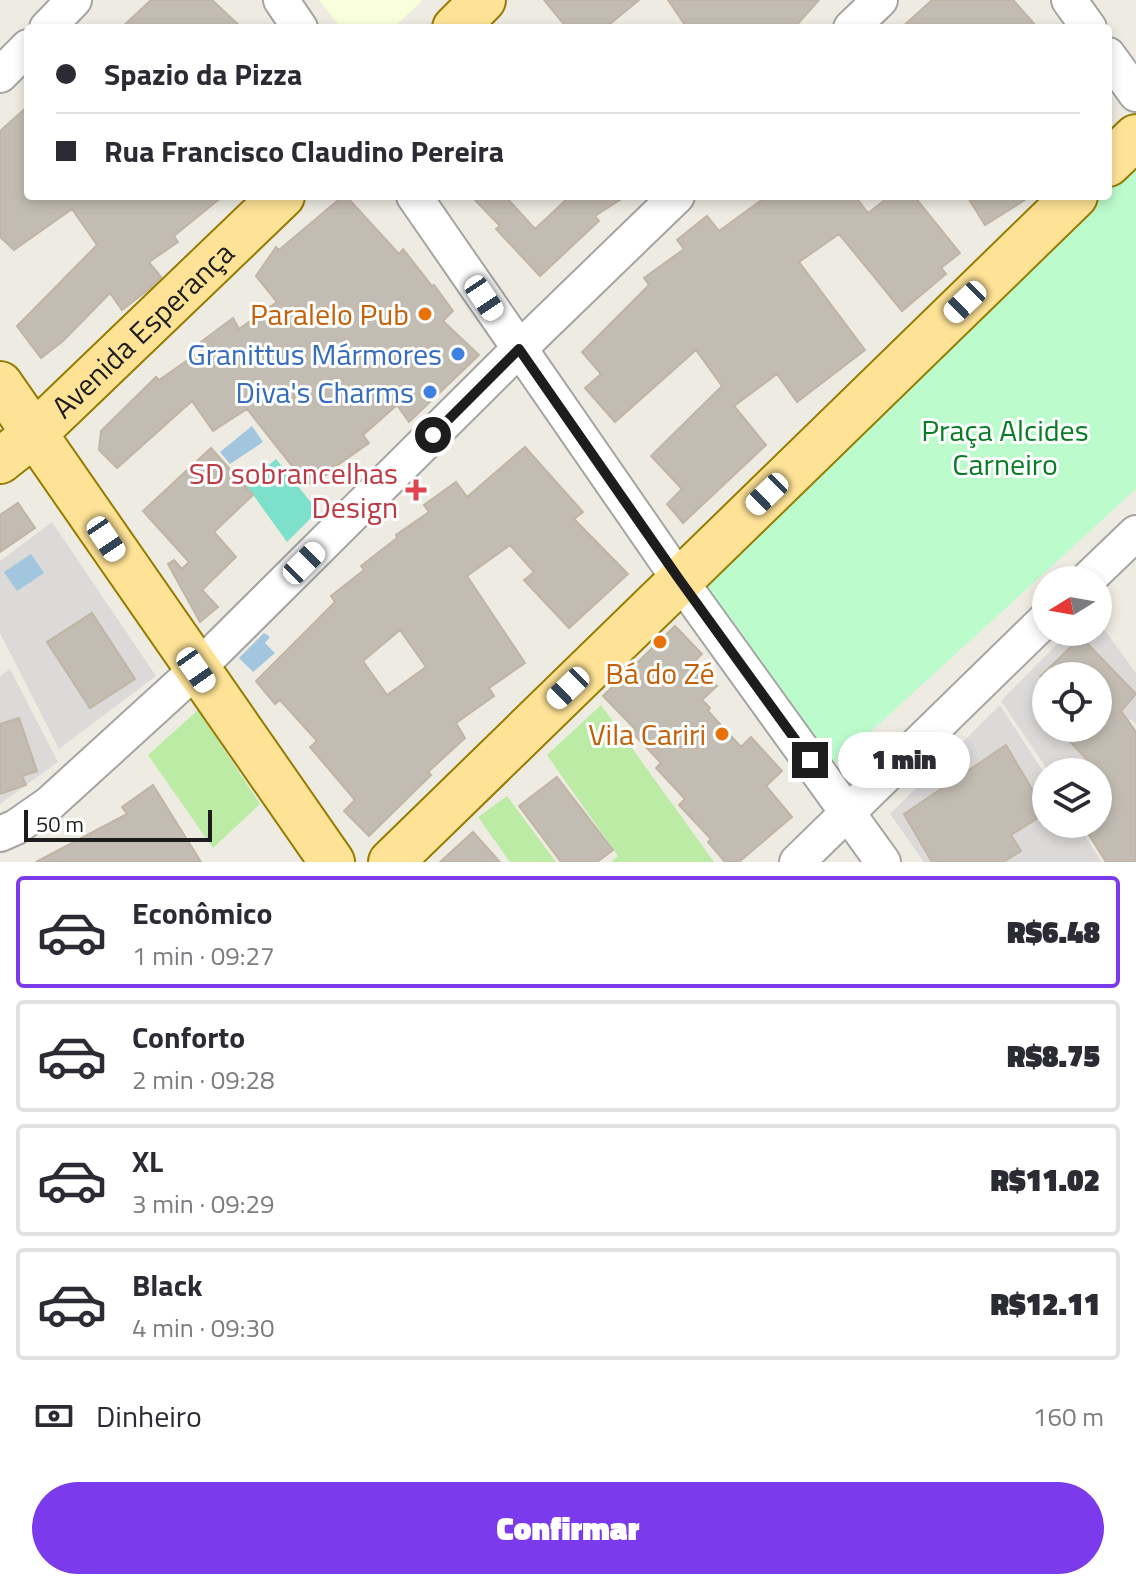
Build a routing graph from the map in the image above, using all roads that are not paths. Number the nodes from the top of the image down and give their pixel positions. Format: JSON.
{"nodes":[{"id":1,"x":74,"y":0,"type":"edge"},
{"id":2,"x":281,"y":0,"type":"edge"},
{"id":3,"x":483,"y":0,"type":"edge"},
{"id":4,"x":880,"y":0,"type":"edge"},
{"id":5,"x":1069,"y":0,"type":"edge"},
{"id":6,"x":51,"y":24,"type":"edge"},
{"id":7,"x":297,"y":24,"type":"edge"},
{"id":8,"x":459,"y":24,"type":"edge"},
{"id":9,"x":855,"y":24,"type":"edge"},
{"id":10,"x":1086,"y":24,"type":"edge"},
{"id":11,"x":24,"y":51,"type":"edge"},
{"id":12,"x":1112,"y":61,"type":"edge"},
{"id":13,"x":0,"y":75,"type":"edge"},
{"id":14,"x":1136,"y":94,"type":"edge"},
{"id":15,"x":1136,"y":137,"type":"edge"},
{"id":16,"x":1112,"y":160,"type":"edge"},
{"id":17,"x":278,"y":200,"type":"edge"},
{"id":18,"x":417,"y":200,"type":"edge"},
{"id":19,"x":673,"y":200,"type":"edge"},
{"id":20,"x":1071,"y":200,"type":"edge"},
{"id":21,"x":519,"y":349,"type":"junction"},
{"id":22,"x":0,"y":384,"type":"edge"},
{"id":23,"x":34,"y":434,"type":"junction"},
{"id":24,"x":0,"y":461,"type":"edge"},
{"id":25,"x":1136,"y":533,"type":"edge"},
{"id":26,"x":1102,"y":566,"type":"edge"},
{"id":27,"x":679,"y":579,"type":"junction"},
{"id":28,"x":1032,"y":633,"type":"edge"},
{"id":29,"x":196,"y":670,"type":"junction"},
{"id":30,"x":847,"y":812,"type":"junction"},
{"id":31,"x":0,"y":834,"type":"edge"},
{"id":32,"x":332,"y":862,"type":"edge"},
{"id":33,"x":391,"y":862,"type":"edge"},
{"id":34,"x":797,"y":862,"type":"edge"},
{"id":35,"x":883,"y":862,"type":"edge"}],
"edges":[{"from":1,"to":6,"type":"street"},
{"from":2,"to":7,"type":"street"},
{"from":3,"to":8,"type":"main road"},
{"from":4,"to":9,"type":"street"},
{"from":5,"to":10,"type":"street"},
{"from":11,"to":13,"type":"street"},
{"from":12,"to":14,"type":"street"},
{"from":15,"to":16,"type":"main road"},
{"from":17,"to":23,"type":"main road","name":"Avenida Esperança"},
{"from":18,"to":21,"type":"street"},
{"from":19,"to":21,"type":"street"},
{"from":20,"to":27,"type":"main road"},
{"from":21,"to":27,"type":"street"},
{"from":21,"to":29,"type":"street"},
{"from":22,"to":23,"type":"main road"},
{"from":23,"to":24,"type":"main road","name":"Avenida Esperança"},
{"from":23,"to":29,"type":"main road"},
{"from":25,"to":26,"type":"street"},
{"from":27,"to":30,"type":"street"},
{"from":27,"to":33,"type":"main road"},
{"from":28,"to":30,"type":"street"},
{"from":29,"to":31,"type":"street"},
{"from":29,"to":32,"type":"main road"},
{"from":30,"to":34,"type":"street"},
{"from":30,"to":35,"type":"street"}]}
